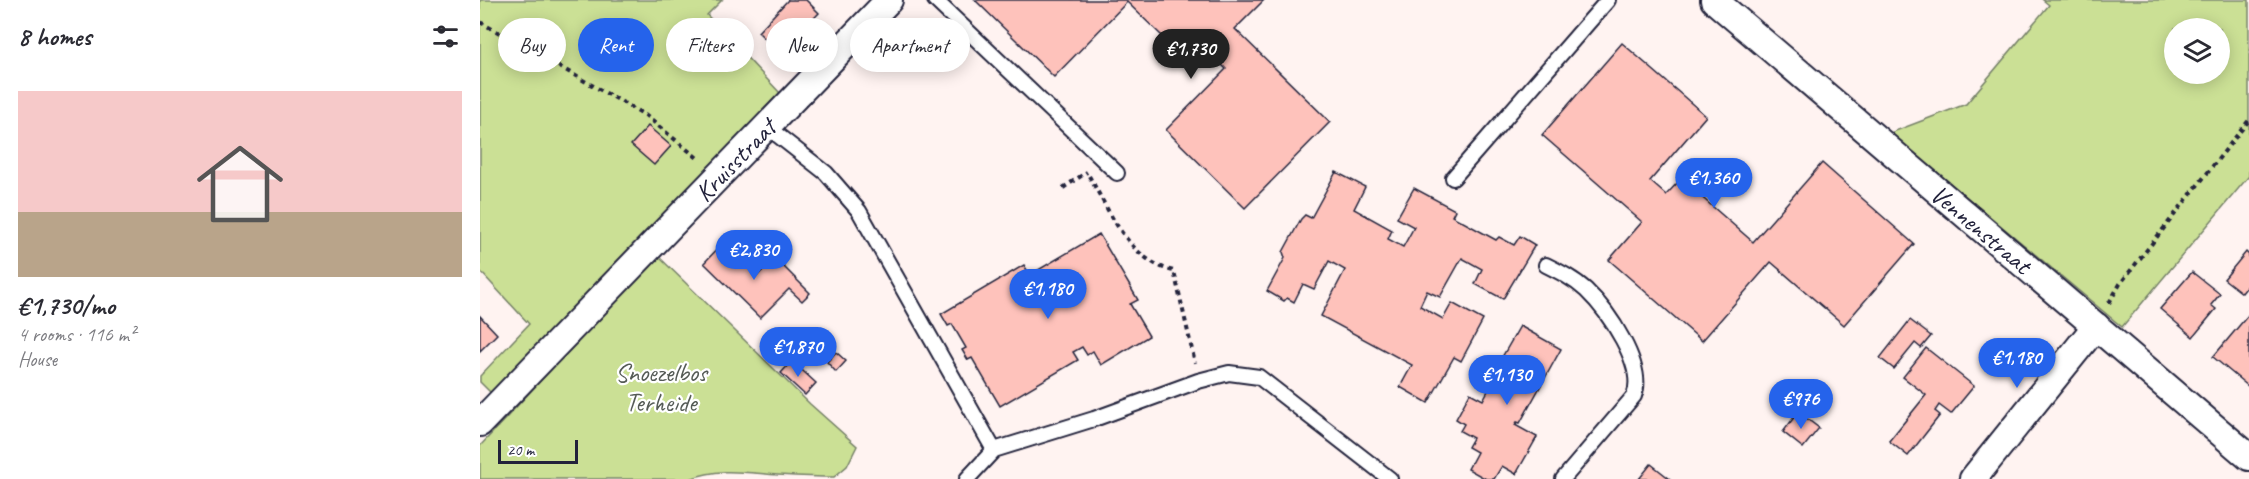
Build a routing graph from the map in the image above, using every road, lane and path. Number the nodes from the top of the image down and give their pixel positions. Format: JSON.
{"nodes":[{"id":1,"x":889,"y":0,"type":"edge"},
{"id":2,"x":935,"y":0,"type":"edge"},
{"id":3,"x":1608,"y":0,"type":"edge"},
{"id":4,"x":1714,"y":0,"type":"edge"},
{"id":5,"x":480,"y":22,"type":"edge"},
{"id":6,"x":2249,"y":120,"type":"edge"},
{"id":7,"x":766,"y":126,"type":"junction"},
{"id":8,"x":1101,"y":159,"type":"junction"},
{"id":9,"x":1087,"y":172,"type":"junction"},
{"id":10,"x":1117,"y":173,"type":"dead end"},
{"id":11,"x":719,"y":176,"type":"junction"},
{"id":12,"x":1453,"y":178,"type":"dead end"},
{"id":13,"x":1063,"y":188,"type":"dead end"},
{"id":14,"x":1546,"y":265,"type":"dead end"},
{"id":15,"x":2096,"y":326,"type":"junction"},
{"id":16,"x":1198,"y":381,"type":"junction"},
{"id":17,"x":480,"y":423,"type":"edge"},
{"id":18,"x":994,"y":450,"type":"junction"},
{"id":19,"x":2249,"y":457,"type":"edge"},
{"id":20,"x":967,"y":479,"type":"edge"},
{"id":21,"x":1390,"y":479,"type":"edge"},
{"id":22,"x":1563,"y":479,"type":"edge"},
{"id":23,"x":1973,"y":479,"type":"edge"}],
"edges":[{"from":1,"to":7,"type":"street","name":"Kruisstraat"},
{"from":2,"to":8,"type":"lane"},
{"from":3,"to":12,"type":"lane"},
{"from":4,"to":15,"type":"street","name":"Vennenstraat"},
{"from":5,"to":11,"type":"path"},
{"from":6,"to":15,"type":"path"},
{"from":7,"to":11,"type":"street","name":"Kruisstraat"},
{"from":7,"to":18,"type":"lane"},
{"from":8,"to":9,"type":"path"},
{"from":8,"to":10,"type":"lane"},
{"from":9,"to":13,"type":"path"},
{"from":9,"to":16,"type":"path"},
{"from":11,"to":17,"type":"street","name":"Kruisstraat"},
{"from":14,"to":22,"type":"lane"},
{"from":15,"to":19,"type":"street","name":"Vennenstraat"},
{"from":15,"to":23,"type":"street"},
{"from":16,"to":18,"type":"lane"},
{"from":16,"to":21,"type":"lane"},
{"from":18,"to":20,"type":"lane"}]}
